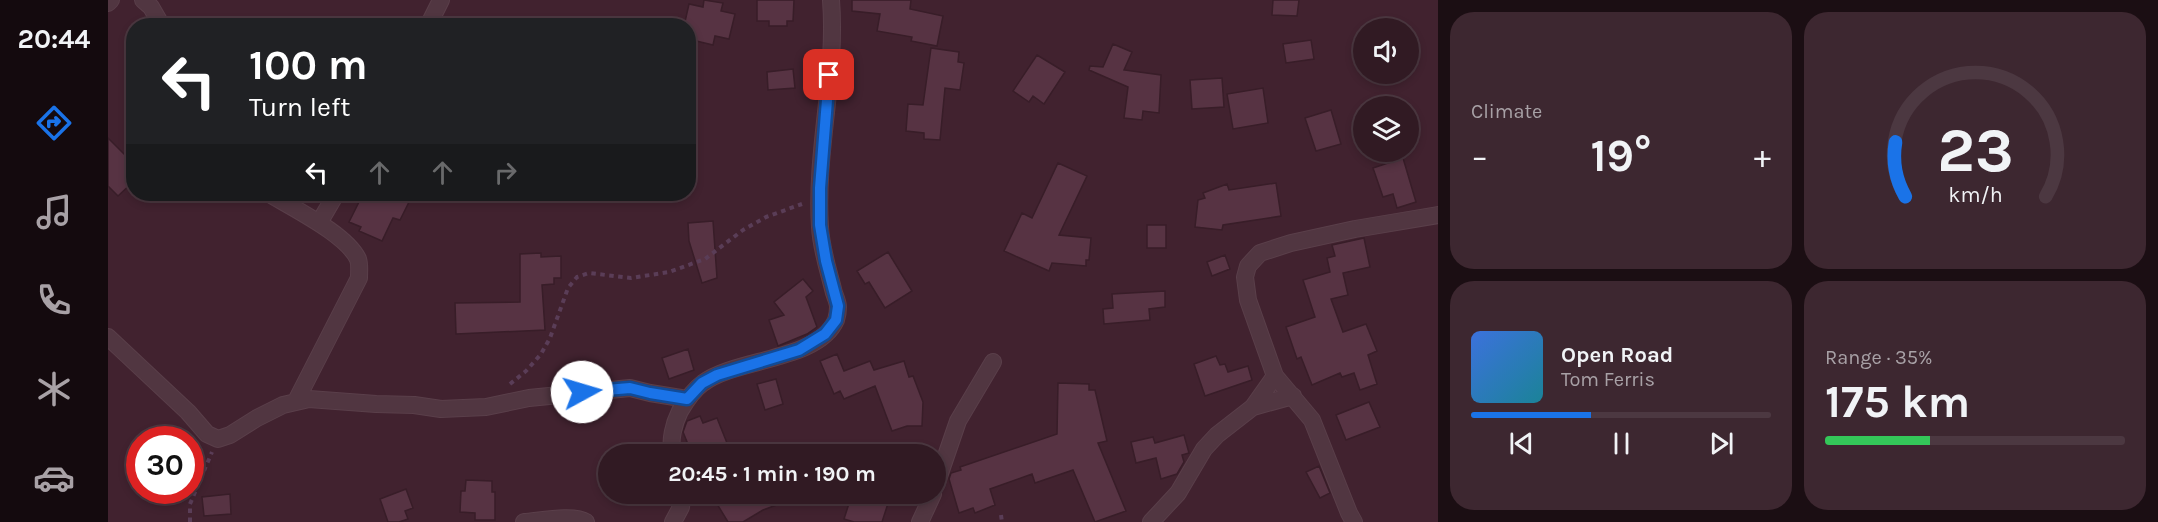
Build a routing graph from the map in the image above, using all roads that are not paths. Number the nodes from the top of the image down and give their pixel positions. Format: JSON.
{"nodes":[{"id":1,"x":143,"y":0,"type":"edge"},
{"id":2,"x":441,"y":0,"type":"edge"},
{"id":3,"x":831,"y":0,"type":"edge"},
{"id":4,"x":157,"y":18,"type":"edge"},
{"id":5,"x":432,"y":18,"type":"edge"},
{"id":6,"x":281,"y":201,"type":"edge"},
{"id":7,"x":332,"y":201,"type":"edge"},
{"id":8,"x":1438,"y":215,"type":"edge"},
{"id":9,"x":319,"y":224,"type":"junction"},
{"id":10,"x":108,"y":337,"type":"edge"},
{"id":11,"x":993,"y":362,"type":"dead end"},
{"id":12,"x":1275,"y":376,"type":"junction"},
{"id":13,"x":1293,"y":396,"type":"junction"},
{"id":14,"x":687,"y":399,"type":"junction"},
{"id":15,"x":296,"y":401,"type":"junction"},
{"id":16,"x":1252,"y":407,"type":"junction"},
{"id":17,"x":671,"y":444,"type":"edge"},
{"id":18,"x":946,"y":456,"type":"edge"},
{"id":19,"x":681,"y":504,"type":"edge"},
{"id":20,"x":928,"y":504,"type":"edge"},
{"id":21,"x":524,"y":522,"type":"edge"},
{"id":22,"x":586,"y":522,"type":"edge"},
{"id":23,"x":673,"y":522,"type":"edge"},
{"id":24,"x":920,"y":522,"type":"edge"},
{"id":25,"x":1151,"y":522,"type":"edge"},
{"id":26,"x":1354,"y":522,"type":"edge"}],
"edges":[{"from":1,"to":4,"type":"street"},
{"from":2,"to":5,"type":"street"},
{"from":3,"to":14,"type":"street"},
{"from":6,"to":9,"type":"street"},
{"from":7,"to":9,"type":"street"},
{"from":8,"to":12,"type":"street"},
{"from":9,"to":15,"type":"street"},
{"from":10,"to":15,"type":"street"},
{"from":11,"to":18,"type":"street"},
{"from":12,"to":13,"type":"street"},
{"from":12,"to":16,"type":"street"},
{"from":13,"to":16,"type":"street"},
{"from":13,"to":26,"type":"street"},
{"from":14,"to":15,"type":"street"},
{"from":14,"to":17,"type":"street"},
{"from":16,"to":25,"type":"street"},
{"from":19,"to":23,"type":"street"},
{"from":20,"to":24,"type":"street"},
{"from":21,"to":22,"type":"street"}]}
